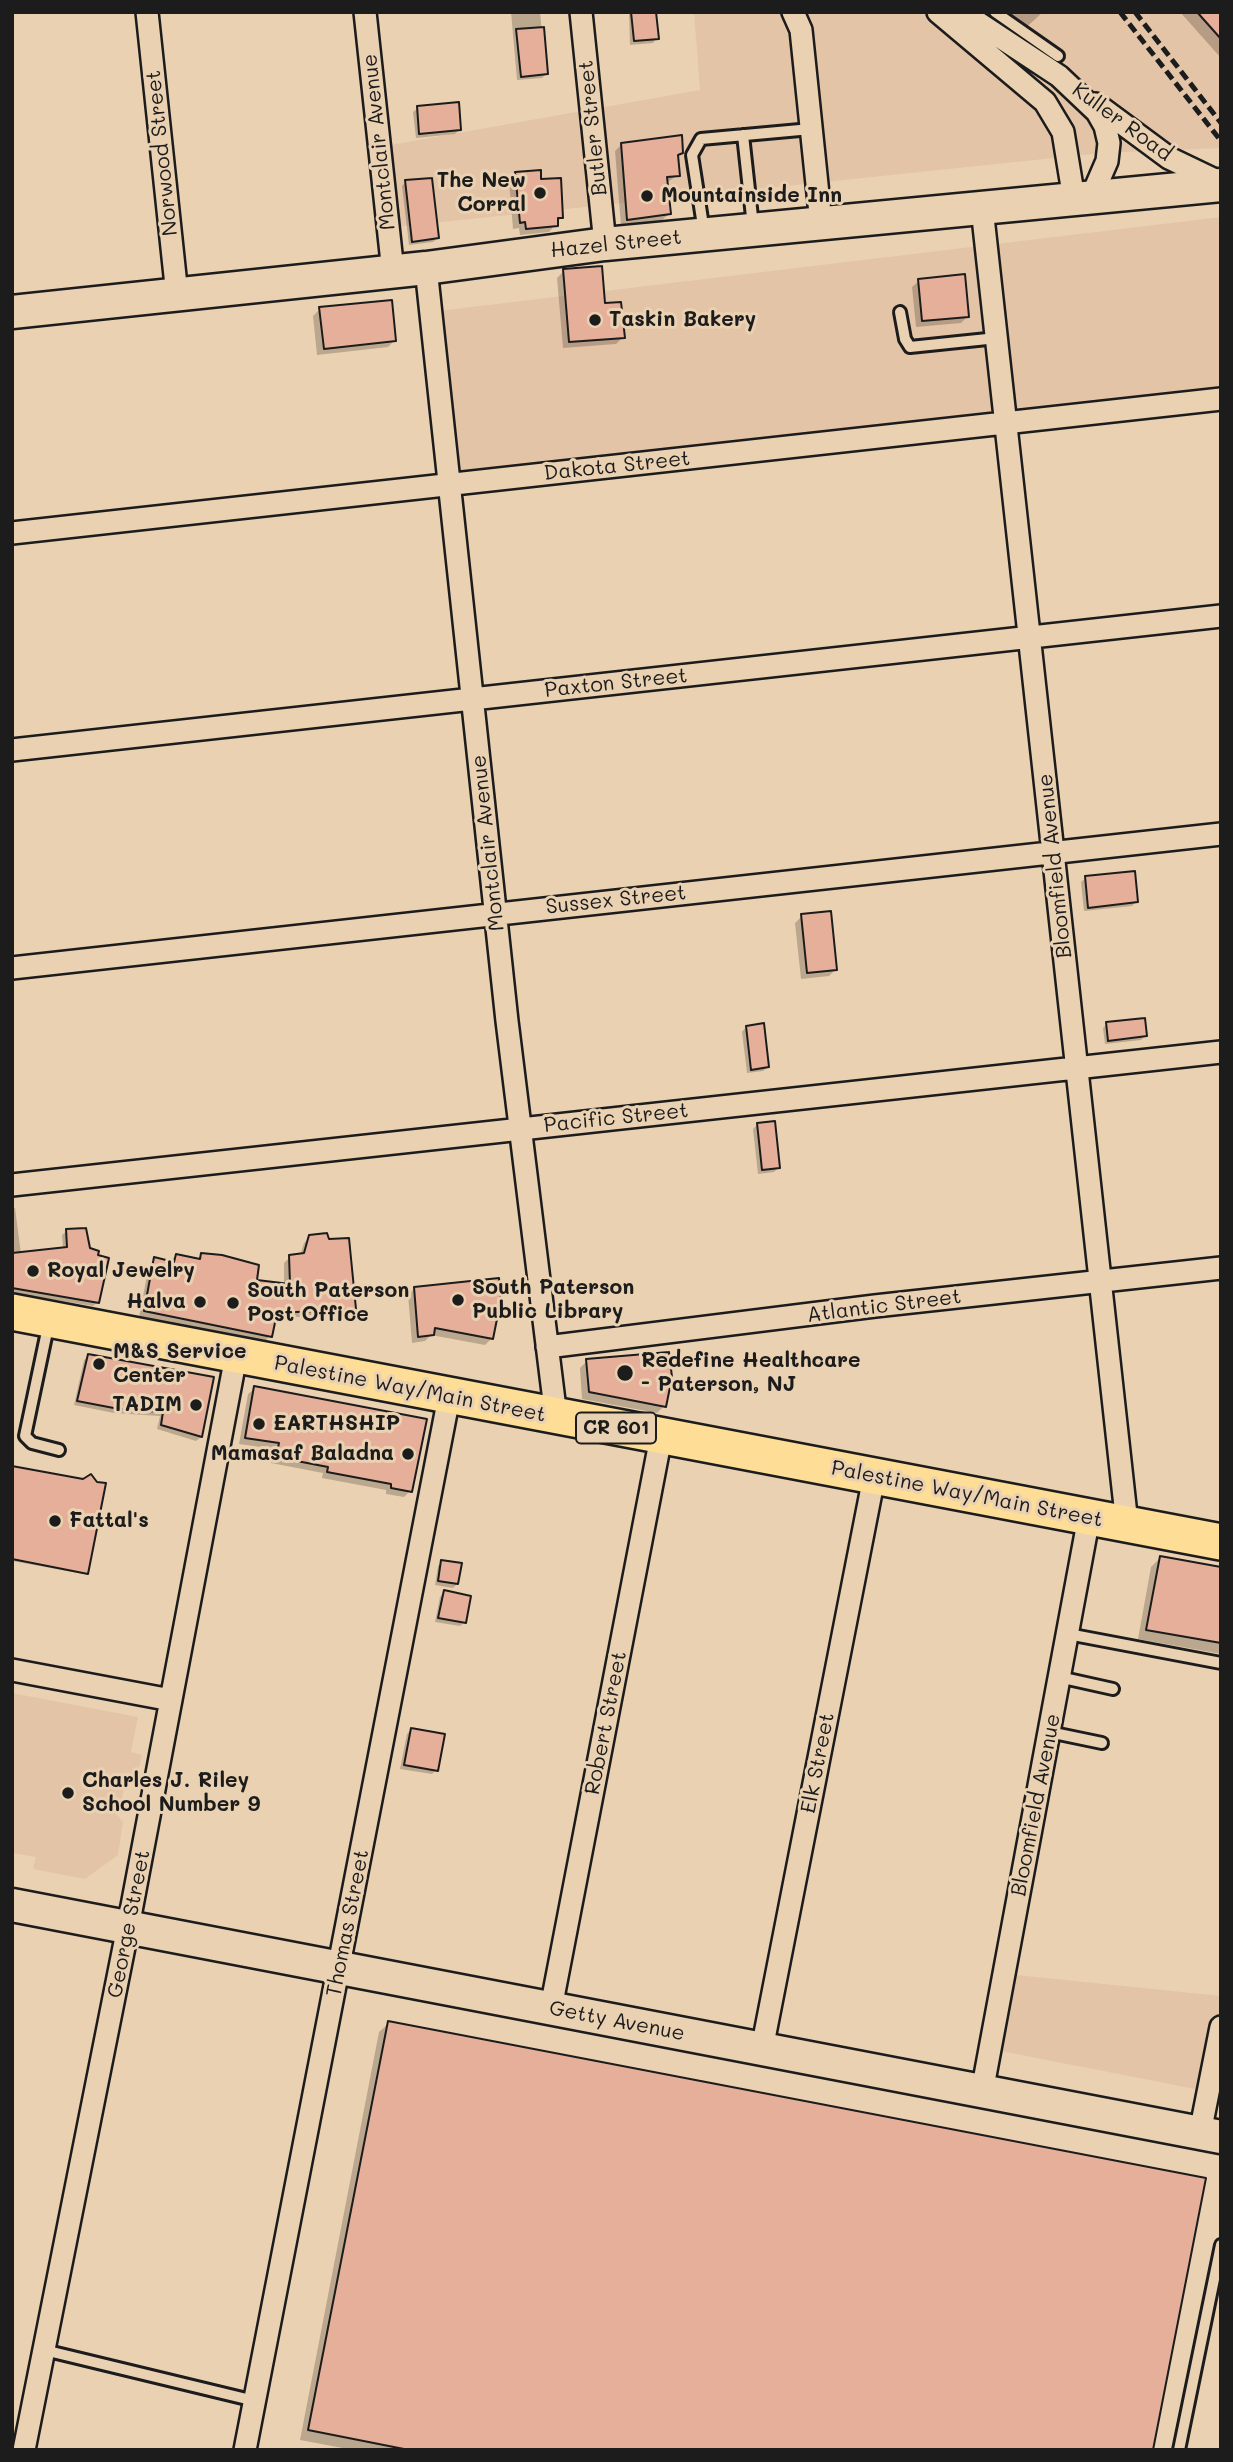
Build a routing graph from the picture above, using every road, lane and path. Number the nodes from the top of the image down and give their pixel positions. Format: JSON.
{"nodes":[{"id":1,"x":147,"y":12,"type":"edge"},
{"id":2,"x":365,"y":12,"type":"edge"},
{"id":3,"x":581,"y":12,"type":"edge"},
{"id":4,"x":793,"y":12,"type":"edge"},
{"id":5,"x":938,"y":12,"type":"edge"},
{"id":6,"x":962,"y":12,"type":"edge"},
{"id":7,"x":995,"y":12,"type":"edge"},
{"id":8,"x":1059,"y":66,"type":"junction"},
{"id":9,"x":811,"y":129,"type":"junction"},
{"id":10,"x":743,"y":135,"type":"junction"},
{"id":11,"x":1186,"y":178,"type":"junction"},
{"id":12,"x":1221,"y":184,"type":"edge"},
{"id":13,"x":1082,"y":198,"type":"junction"},
{"id":14,"x":982,"y":208,"type":"junction"},
{"id":15,"x":821,"y":223,"type":"junction"},
{"id":16,"x":753,"y":230,"type":"junction"},
{"id":17,"x":704,"y":235,"type":"junction"},
{"id":18,"x":606,"y":244,"type":"junction"},
{"id":19,"x":426,"y":268,"type":"junction"},
{"id":20,"x":393,"y":272,"type":"junction"},
{"id":21,"x":177,"y":295,"type":"junction"},
{"id":22,"x":12,"y":312,"type":"edge"},
{"id":23,"x":900,"y":312,"type":"dead end"},
{"id":24,"x":997,"y":338,"type":"junction"},
{"id":25,"x":1221,"y":399,"type":"edge"},
{"id":26,"x":1006,"y":423,"type":"junction"},
{"id":27,"x":450,"y":485,"type":"junction"},
{"id":28,"x":12,"y":533,"type":"edge"},
{"id":29,"x":1221,"y":616,"type":"edge"},
{"id":30,"x":1030,"y":638,"type":"junction"},
{"id":31,"x":473,"y":698,"type":"junction"},
{"id":32,"x":12,"y":750,"type":"edge"},
{"id":33,"x":1221,"y":834,"type":"edge"},
{"id":34,"x":1053,"y":852,"type":"junction"},
{"id":35,"x":496,"y":913,"type":"junction"},
{"id":36,"x":12,"y":968,"type":"edge"},
{"id":37,"x":1221,"y":1052,"type":"edge"},
{"id":38,"x":1077,"y":1068,"type":"junction"},
{"id":39,"x":520,"y":1128,"type":"junction"},
{"id":40,"x":12,"y":1185,"type":"edge"},
{"id":41,"x":1221,"y":1268,"type":"edge"},
{"id":42,"x":1100,"y":1282,"type":"junction"},
{"id":43,"x":12,"y":1312,"type":"edge"},
{"id":44,"x":50,"y":1320,"type":"junction"},
{"id":45,"x":547,"y":1347,"type":"junction"},
{"id":46,"x":236,"y":1356,"type":"junction"},
{"id":47,"x":449,"y":1396,"type":"junction"},
{"id":48,"x":556,"y":1417,"type":"junction"},
{"id":49,"x":661,"y":1437,"type":"junction"},
{"id":50,"x":59,"y":1450,"type":"dead end"},
{"id":51,"x":874,"y":1477,"type":"junction"},
{"id":52,"x":1089,"y":1517,"type":"junction"},
{"id":53,"x":1127,"y":1524,"type":"junction"},
{"id":54,"x":1221,"y":1542,"type":"edge"},
{"id":55,"x":1068,"y":1634,"type":"junction"},
{"id":56,"x":1221,"y":1663,"type":"edge"},
{"id":57,"x":12,"y":1670,"type":"edge"},
{"id":58,"x":1059,"y":1677,"type":"junction"},
{"id":59,"x":1113,"y":1689,"type":"dead end"},
{"id":60,"x":171,"y":1700,"type":"junction"},
{"id":61,"x":1049,"y":1732,"type":"junction"},
{"id":62,"x":1102,"y":1743,"type":"dead end"},
{"id":63,"x":12,"y":1905,"type":"edge"},
{"id":64,"x":128,"y":1927,"type":"junction"},
{"id":65,"x":340,"y":1968,"type":"junction"},
{"id":66,"x":551,"y":2008,"type":"junction"},
{"id":67,"x":1221,"y":2026,"type":"edge"},
{"id":68,"x":762,"y":2049,"type":"junction"},
{"id":69,"x":982,"y":2092,"type":"junction"},
{"id":70,"x":1210,"y":2135,"type":"edge"},
{"id":71,"x":1221,"y":2245,"type":"edge"},
{"id":72,"x":44,"y":2350,"type":"junction"},
{"id":73,"x":255,"y":2401,"type":"junction"},
{"id":74,"x":24,"y":2450,"type":"edge"},
{"id":75,"x":244,"y":2450,"type":"edge"},
{"id":76,"x":1179,"y":2450,"type":"edge"}],
"edges":[{"from":1,"to":21,"type":"street","name":"Norwood Street"},
{"from":2,"to":20,"type":"street","name":"Montclair Avenue"},
{"from":3,"to":18,"type":"street","name":"Butler Street"},
{"from":4,"to":9,"type":"street"},
{"from":5,"to":13,"type":"street","name":"Kuller Road"},
{"from":6,"to":8,"type":"street","name":"Kuller Road"},
{"from":7,"to":8,"type":"lane"},
{"from":8,"to":11,"type":"street","name":"Kuller Road"},
{"from":8,"to":13,"type":"street","name":"Kuller Road"},
{"from":9,"to":10,"type":"lane"},
{"from":9,"to":15,"type":"street"},
{"from":10,"to":16,"type":"lane"},
{"from":10,"to":17,"type":"lane"},
{"from":11,"to":12,"type":"street","name":"Hazel Street"},
{"from":11,"to":13,"type":"street","name":"Hazel Street"},
{"from":13,"to":14,"type":"street","name":"Hazel Street"},
{"from":14,"to":15,"type":"street","name":"Hazel Street"},
{"from":14,"to":24,"type":"street","name":"Bloomfield Avenue"},
{"from":15,"to":16,"type":"street","name":"Hazel Street"},
{"from":16,"to":17,"type":"street","name":"Hazel Street"},
{"from":17,"to":18,"type":"street","name":"Hazel Street"},
{"from":18,"to":19,"type":"street","name":"Hazel Street"},
{"from":19,"to":20,"type":"street","name":"Hazel Street"},
{"from":19,"to":27,"type":"street","name":"Montclair Avenue"},
{"from":20,"to":21,"type":"street","name":"Hazel Street"},
{"from":21,"to":22,"type":"street","name":"Hazel Street"},
{"from":23,"to":24,"type":"lane"},
{"from":24,"to":26,"type":"street","name":"Bloomfield Avenue"},
{"from":25,"to":26,"type":"street","name":"Dakota Street"},
{"from":26,"to":27,"type":"street","name":"Dakota Street"},
{"from":26,"to":30,"type":"street","name":"Bloomfield Avenue"},
{"from":27,"to":28,"type":"street","name":"Dakota Street"},
{"from":27,"to":31,"type":"street","name":"Montclair Avenue"},
{"from":29,"to":30,"type":"street","name":"Paxton Street"},
{"from":30,"to":31,"type":"street","name":"Paxton Street"},
{"from":30,"to":34,"type":"street","name":"Bloomfield Avenue"},
{"from":31,"to":32,"type":"street","name":"Paxton Street"},
{"from":31,"to":35,"type":"street","name":"Montclair Avenue"},
{"from":33,"to":34,"type":"street","name":"Sussex Street"},
{"from":34,"to":35,"type":"street","name":"Sussex Street"},
{"from":34,"to":38,"type":"street","name":"Bloomfield Avenue"},
{"from":35,"to":36,"type":"street","name":"Sussex Street"},
{"from":35,"to":39,"type":"street","name":"Montclair Avenue"},
{"from":37,"to":38,"type":"street","name":"Pacific Street"},
{"from":38,"to":39,"type":"street","name":"Pacific Street"},
{"from":38,"to":42,"type":"street","name":"Bloomfield Avenue"},
{"from":39,"to":40,"type":"street","name":"Pacific Street"},
{"from":39,"to":45,"type":"street","name":"Montclair Avenue"},
{"from":41,"to":42,"type":"street","name":"Atlantic Street"},
{"from":42,"to":45,"type":"street","name":"Atlantic Street"},
{"from":42,"to":53,"type":"street","name":"Bloomfield Avenue"},
{"from":43,"to":44,"type":"main road","name":"Palestine Way/Main Street","number":"CR 601"},
{"from":44,"to":46,"type":"main road","name":"Palestine Way/Main Street","number":"CR 601"},
{"from":44,"to":50,"type":"lane"},
{"from":45,"to":48,"type":"street","name":"Montclair Avenue"},
{"from":46,"to":47,"type":"main road","name":"Palestine Way/Main Street","number":"CR 601"},
{"from":46,"to":60,"type":"street","name":"George Street"},
{"from":47,"to":48,"type":"main road","name":"Palestine Way/Main Street","number":"CR 601"},
{"from":47,"to":65,"type":"street","name":"Thomas Street"},
{"from":48,"to":49,"type":"main road","name":"Palestine Way/Main Street","number":"CR 601"},
{"from":49,"to":51,"type":"main road","name":"Palestine Way/Main Street","number":"CR 601"},
{"from":49,"to":66,"type":"street","name":"Robert Street"},
{"from":51,"to":52,"type":"main road","name":"Palestine Way/Main Street","number":"CR 601"},
{"from":51,"to":68,"type":"street","name":"Elk Street"},
{"from":52,"to":53,"type":"main road","name":"Palestine Way/Main Street","number":"CR 601"},
{"from":52,"to":55,"type":"street","name":"Bloomfield Avenue"},
{"from":53,"to":54,"type":"main road","name":"Palestine Way/Main Street","number":"CR 601"},
{"from":55,"to":56,"type":"lane"},
{"from":55,"to":58,"type":"street","name":"Bloomfield Avenue"},
{"from":57,"to":60,"type":"street"},
{"from":58,"to":59,"type":"lane"},
{"from":58,"to":61,"type":"street","name":"Bloomfield Avenue"},
{"from":60,"to":64,"type":"street","name":"George Street"},
{"from":61,"to":62,"type":"lane"},
{"from":61,"to":69,"type":"street","name":"Bloomfield Avenue"},
{"from":63,"to":64,"type":"street","name":"Getty Avenue"},
{"from":64,"to":65,"type":"street","name":"Getty Avenue"},
{"from":64,"to":72,"type":"street","name":"George Street"},
{"from":65,"to":66,"type":"street","name":"Getty Avenue"},
{"from":65,"to":73,"type":"street","name":"Thomas Street"},
{"from":66,"to":68,"type":"street","name":"Getty Avenue"},
{"from":67,"to":70,"type":"street"},
{"from":68,"to":69,"type":"street","name":"Getty Avenue"},
{"from":69,"to":70,"type":"street","name":"Getty Avenue"},
{"from":71,"to":76,"type":"lane"},
{"from":72,"to":73,"type":"lane"},
{"from":72,"to":74,"type":"street","name":"George Street"},
{"from":73,"to":75,"type":"street","name":"Thomas Street"}]}
